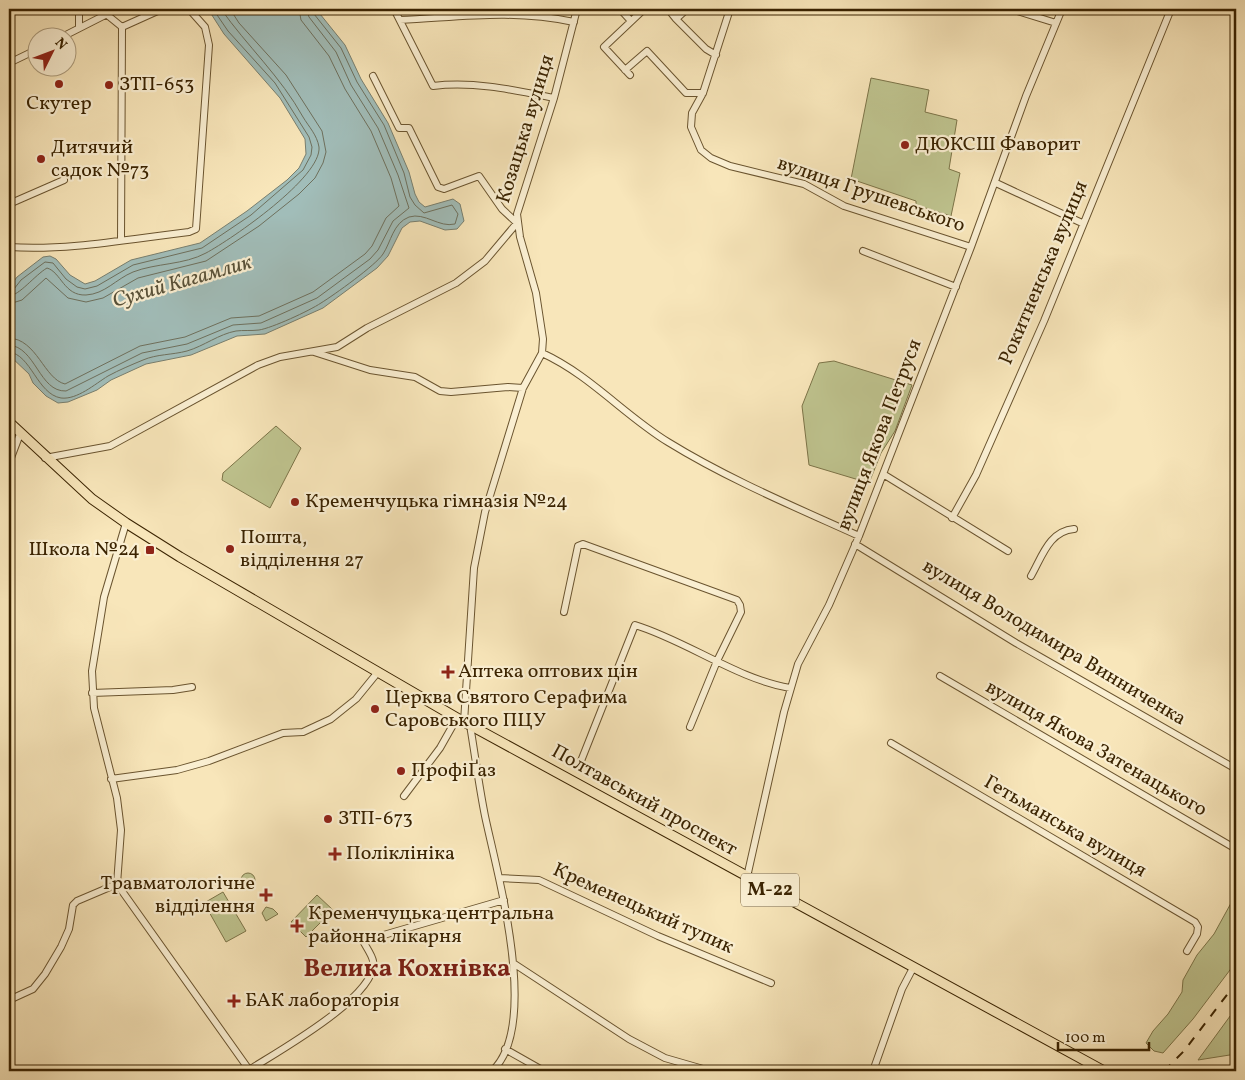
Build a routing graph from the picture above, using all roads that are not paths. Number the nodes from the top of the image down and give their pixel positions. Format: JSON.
{"nodes":[{"id":1,"x":79,"y":9,"type":"edge"},
{"id":2,"x":117,"y":9,"type":"edge"},
{"id":3,"x":162,"y":9,"type":"edge"},
{"id":4,"x":189,"y":9,"type":"edge"},
{"id":5,"x":394,"y":9,"type":"edge"},
{"id":6,"x":577,"y":9,"type":"edge"},
{"id":7,"x":620,"y":9,"type":"edge"},
{"id":8,"x":668,"y":9,"type":"edge"},
{"id":9,"x":687,"y":9,"type":"edge"},
{"id":10,"x":730,"y":9,"type":"edge"},
{"id":11,"x":1011,"y":9,"type":"edge"},
{"id":12,"x":1062,"y":9,"type":"edge"},
{"id":13,"x":1171,"y":9,"type":"edge"},
{"id":14,"x":641,"y":12,"type":"dead end"},
{"id":15,"x":106,"y":14,"type":"junction"},
{"id":16,"x":676,"y":19,"type":"junction"},
{"id":17,"x":400,"y":20,"type":"junction"},
{"id":18,"x":631,"y":21,"type":"junction"},
{"id":19,"x":574,"y":22,"type":"junction"},
{"id":20,"x":1056,"y":23,"type":"junction"},
{"id":21,"x":122,"y":27,"type":"junction"},
{"id":22,"x":79,"y":28,"type":"joint"},
{"id":23,"x":28,"y":53,"type":"edge"},
{"id":24,"x":716,"y":55,"type":"junction"},
{"id":25,"x":9,"y":63,"type":"edge"},
{"id":26,"x":373,"y":76,"type":"dead end"},
{"id":27,"x":703,"y":93,"type":"junction"},
{"id":28,"x":554,"y":98,"type":"junction"},
{"id":29,"x":64,"y":180,"type":"dead end"},
{"id":30,"x":996,"y":183,"type":"junction"},
{"id":31,"x":9,"y":204,"type":"edge"},
{"id":32,"x":517,"y":223,"type":"junction"},
{"id":33,"x":1082,"y":223,"type":"junction"},
{"id":34,"x":121,"y":240,"type":"junction"},
{"id":35,"x":9,"y":247,"type":"edge"},
{"id":36,"x":971,"y":248,"type":"junction"},
{"id":37,"x":863,"y":251,"type":"dead end"},
{"id":38,"x":956,"y":287,"type":"junction"},
{"id":39,"x":313,"y":352,"type":"junction"},
{"id":40,"x":542,"y":353,"type":"junction"},
{"id":41,"x":523,"y":388,"type":"junction"},
{"id":42,"x":9,"y":422,"type":"edge"},
{"id":43,"x":20,"y":434,"type":"junction"},
{"id":44,"x":9,"y":458,"type":"edge"},
{"id":45,"x":45,"y":458,"type":"junction"},
{"id":46,"x":883,"y":474,"type":"junction"},
{"id":47,"x":952,"y":518,"type":"junction"},
{"id":48,"x":126,"y":523,"type":"junction"},
{"id":49,"x":1074,"y":529,"type":"dead end"},
{"id":50,"x":858,"y":536,"type":"junction"},
{"id":51,"x":855,"y":544,"type":"junction"},
{"id":52,"x":1008,"y":552,"type":"dead end"},
{"id":53,"x":1031,"y":576,"type":"dead end"},
{"id":54,"x":564,"y":612,"type":"dead end"},
{"id":55,"x":717,"y":661,"type":"junction"},
{"id":56,"x":378,"y":672,"type":"junction"},
{"id":57,"x":940,"y":676,"type":"dead end"},
{"id":58,"x":192,"y":687,"type":"dead end"},
{"id":59,"x":790,"y":688,"type":"junction"},
{"id":60,"x":92,"y":693,"type":"junction"},
{"id":61,"x":463,"y":722,"type":"junction"},
{"id":62,"x":690,"y":727,"type":"dead end"},
{"id":63,"x":891,"y":744,"type":"dead end"},
{"id":64,"x":9,"y":756,"type":"edge"},
{"id":65,"x":582,"y":761,"type":"dead end"},
{"id":66,"x":1236,"y":769,"type":"edge"},
{"id":67,"x":111,"y":779,"type":"junction"},
{"id":68,"x":9,"y":781,"type":"edge"},
{"id":69,"x":404,"y":796,"type":"dead end"},
{"id":70,"x":1236,"y":849,"type":"edge"},
{"id":71,"x":747,"y":877,"type":"junction"},
{"id":72,"x":499,"y":878,"type":"junction"},
{"id":73,"x":117,"y":884,"type":"junction"},
{"id":74,"x":504,"y":900,"type":"junction"},
{"id":75,"x":1187,"y":951,"type":"dead end"},
{"id":76,"x":513,"y":963,"type":"junction"},
{"id":77,"x":913,"y":968,"type":"junction"},
{"id":78,"x":771,"y":983,"type":"dead end"},
{"id":79,"x":9,"y":1000,"type":"edge"},
{"id":80,"x":505,"y":1049,"type":"junction"},
{"id":81,"x":250,"y":1070,"type":"edge"},
{"id":82,"x":492,"y":1071,"type":"edge"},
{"id":83,"x":544,"y":1071,"type":"edge"},
{"id":84,"x":710,"y":1071,"type":"edge"},
{"id":85,"x":873,"y":1071,"type":"edge"},
{"id":86,"x":1104,"y":1071,"type":"edge"}],
"edges":[{"from":1,"to":22,"type":"street"},
{"from":2,"to":15,"type":"street"},
{"from":3,"to":21,"type":"street"},
{"from":4,"to":34,"type":"street"},
{"from":5,"to":17,"type":"street"},
{"from":6,"to":19,"type":"street","name":"Козацька вулиця"},
{"from":7,"to":18,"type":"street"},
{"from":8,"to":16,"type":"street"},
{"from":9,"to":16,"type":"street"},
{"from":10,"to":24,"type":"street"},
{"from":11,"to":20,"type":"street"},
{"from":12,"to":20,"type":"street","name":"вулиця Якова Петруся"},
{"from":13,"to":33,"type":"street","name":"Рокитненська вулиця"},
{"from":14,"to":18,"type":"street"},
{"from":15,"to":21,"type":"street"},
{"from":15,"to":22,"type":"street"},
{"from":16,"to":24,"type":"street"},
{"from":17,"to":19,"type":"street"},
{"from":17,"to":28,"type":"street"},
{"from":18,"to":27,"type":"street"},
{"from":19,"to":28,"type":"street","name":"Козацька вулиця"},
{"from":20,"to":30,"type":"street","name":"вулиця Якова Петруся"},
{"from":21,"to":34,"type":"street"},
{"from":23,"to":25,"type":"street"},
{"from":24,"to":27,"type":"street"},
{"from":26,"to":32,"type":"street"},
{"from":27,"to":36,"type":"street","name":"вулиця Грушевського"},
{"from":28,"to":32,"type":"street","name":"Козацька вулиця"},
{"from":29,"to":31,"type":"street"},
{"from":30,"to":33,"type":"street"},
{"from":30,"to":36,"type":"street","name":"вулиця Якова Петруся"},
{"from":32,"to":39,"type":"street"},
{"from":32,"to":40,"type":"street","name":"Козацька вулиця"},
{"from":33,"to":47,"type":"street","name":"Рокитненська вулиця"},
{"from":34,"to":35,"type":"street"},
{"from":36,"to":38,"type":"street","name":"вулиця Якова Петруся"},
{"from":37,"to":38,"type":"street"},
{"from":38,"to":46,"type":"street","name":"вулиця Якова Петруся"},
{"from":39,"to":41,"type":"street"},
{"from":39,"to":45,"type":"street"},
{"from":40,"to":41,"type":"street"},
{"from":40,"to":50,"type":"street"},
{"from":41,"to":61,"type":"street"},
{"from":42,"to":43,"type":"highway","name":"Полтавський проспект","number":"М-22"},
{"from":43,"to":44,"type":"street"},
{"from":43,"to":45,"type":"highway","name":"Полтавський проспект","number":"М-22"},
{"from":45,"to":48,"type":"highway","name":"Полтавський проспект","number":"М-22"},
{"from":46,"to":47,"type":"street"},
{"from":46,"to":50,"type":"street","name":"вулиця Якова Петруся"},
{"from":47,"to":52,"type":"street"},
{"from":48,"to":56,"type":"highway","name":"Полтавський проспект","number":"М-22"},
{"from":48,"to":60,"type":"street"},
{"from":49,"to":53,"type":"street"},
{"from":50,"to":51,"type":"street","name":"вулиця Якова Петруся"},
{"from":51,"to":59,"type":"street","name":"вулиця Якова Петруся"},
{"from":51,"to":66,"type":"street","name":"вулиця Володимира Винниченка"},
{"from":54,"to":55,"type":"street"},
{"from":55,"to":59,"type":"street"},
{"from":55,"to":62,"type":"street"},
{"from":55,"to":65,"type":"street"},
{"from":56,"to":61,"type":"highway","name":"Полтавський проспект","number":"М-22"},
{"from":56,"to":67,"type":"street"},
{"from":57,"to":70,"type":"street","name":"вулиця Якова Затенацького"},
{"from":58,"to":60,"type":"street"},
{"from":59,"to":71,"type":"street","name":"вулиця Якова Петруся"},
{"from":60,"to":67,"type":"street"},
{"from":61,"to":69,"type":"street"},
{"from":61,"to":71,"type":"highway","name":"Полтавський проспект","number":"М-22"},
{"from":61,"to":72,"type":"street"},
{"from":63,"to":75,"type":"street","name":"Гетьманська вулиця"},
{"from":64,"to":68,"type":"street"},
{"from":67,"to":73,"type":"street"},
{"from":71,"to":77,"type":"highway","name":"Полтавський проспект","number":"М-22"},
{"from":72,"to":74,"type":"street"},
{"from":72,"to":78,"type":"street","name":"Кременецький тупик"},
{"from":73,"to":79,"type":"street"},
{"from":73,"to":81,"type":"street"},
{"from":74,"to":76,"type":"street"},
{"from":74,"to":81,"type":"street"},
{"from":76,"to":80,"type":"street"},
{"from":76,"to":84,"type":"street"},
{"from":77,"to":85,"type":"street"},
{"from":77,"to":86,"type":"highway","name":"Полтавський проспект","number":"М-22"},
{"from":80,"to":82,"type":"street"},
{"from":80,"to":83,"type":"street"}]}
